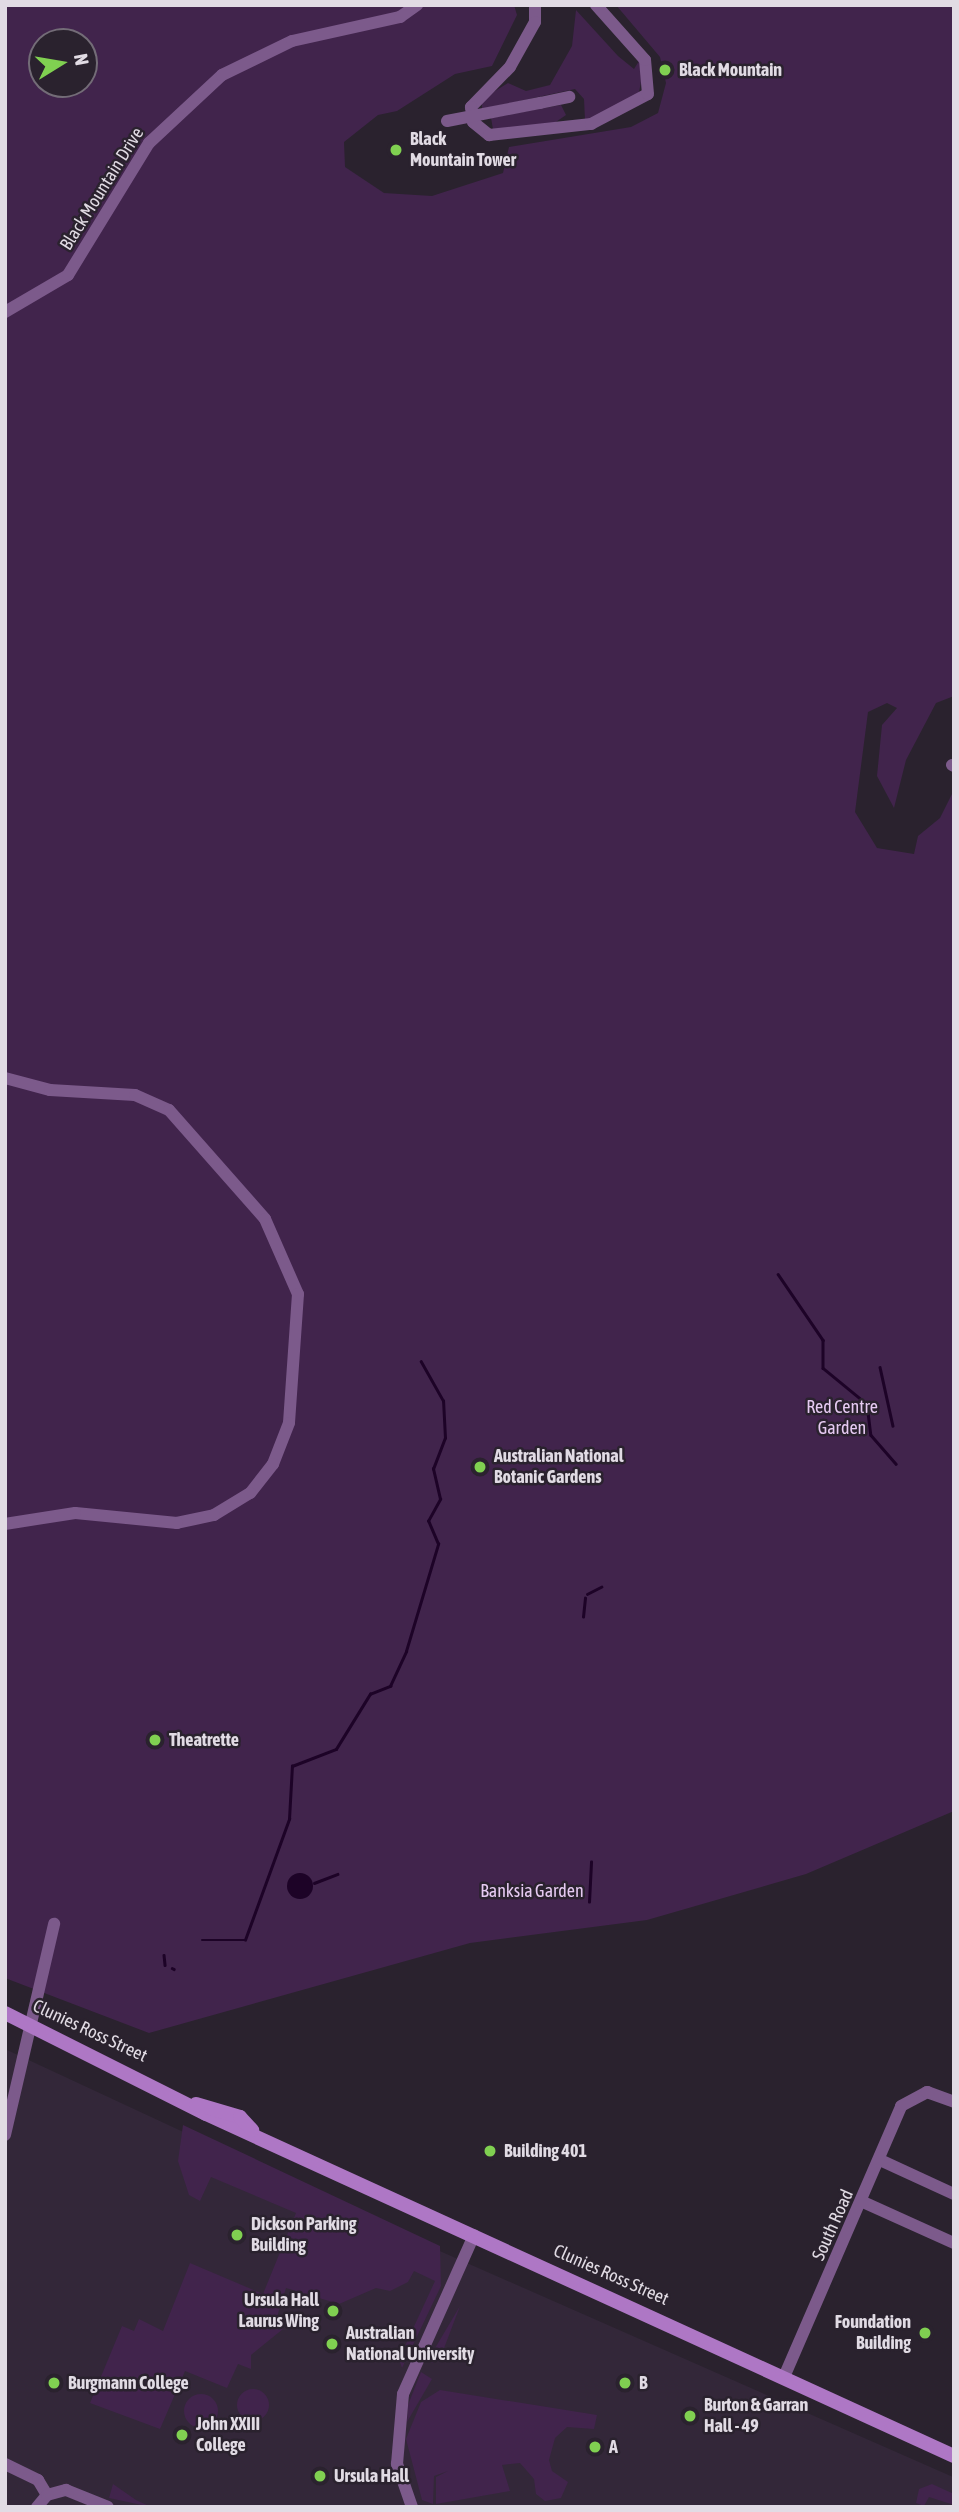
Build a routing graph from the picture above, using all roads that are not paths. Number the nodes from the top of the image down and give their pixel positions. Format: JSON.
{"nodes":[{"id":1,"x":417,"y":5,"type":"edge"},
{"id":2,"x":535,"y":5,"type":"edge"},
{"id":3,"x":596,"y":5,"type":"edge"},
{"id":4,"x":569,"y":97,"type":"dead end"},
{"id":5,"x":447,"y":121,"type":"dead end"},
{"id":6,"x":5,"y":312,"type":"edge"},
{"id":7,"x":5,"y":1078,"type":"edge"},
{"id":8,"x":5,"y":1524,"type":"edge"},
{"id":9,"x":54,"y":1924,"type":"dead end"},
{"id":10,"x":5,"y":2012,"type":"edge"},
{"id":11,"x":32,"y":2025,"type":"junction"},
{"id":12,"x":954,"y":2102,"type":"edge"},
{"id":13,"x":5,"y":2135,"type":"edge"},
{"id":14,"x":880,"y":2160,"type":"junction"},
{"id":15,"x":954,"y":2194,"type":"edge"},
{"id":16,"x":863,"y":2202,"type":"junction"},
{"id":17,"x":474,"y":2235,"type":"junction"},
{"id":18,"x":954,"y":2243,"type":"edge"},
{"id":19,"x":784,"y":2377,"type":"junction"},
{"id":20,"x":954,"y":2456,"type":"edge"},
{"id":21,"x":5,"y":2464,"type":"edge"},
{"id":22,"x":47,"y":2495,"type":"junction"},
{"id":23,"x":37,"y":2507,"type":"edge"},
{"id":24,"x":108,"y":2507,"type":"edge"},
{"id":25,"x":412,"y":2507,"type":"edge"}],
"edges":[{"from":1,"to":6,"type":"street","name":"Black Mountain Drive"},
{"from":2,"to":3,"type":"street"},
{"from":4,"to":5,"type":"street","bridge":true},
{"from":7,"to":8,"type":"street"},
{"from":9,"to":11,"type":"street"},
{"from":10,"to":11,"type":"street","name":"Clunies Ross Street"},
{"from":11,"to":13,"type":"street"},
{"from":11,"to":17,"type":"street","name":"Clunies Ross Street"},
{"from":12,"to":14,"type":"street","name":"South Road"},
{"from":14,"to":15,"type":"street"},
{"from":14,"to":16,"type":"street","name":"South Road"},
{"from":16,"to":18,"type":"street"},
{"from":16,"to":19,"type":"street","name":"South Road"},
{"from":17,"to":19,"type":"street","name":"Clunies Ross Street"},
{"from":17,"to":25,"type":"street"},
{"from":19,"to":20,"type":"street","name":"Clunies Ross Street"},
{"from":21,"to":22,"type":"street"},
{"from":22,"to":23,"type":"street"},
{"from":22,"to":24,"type":"street"}]}
